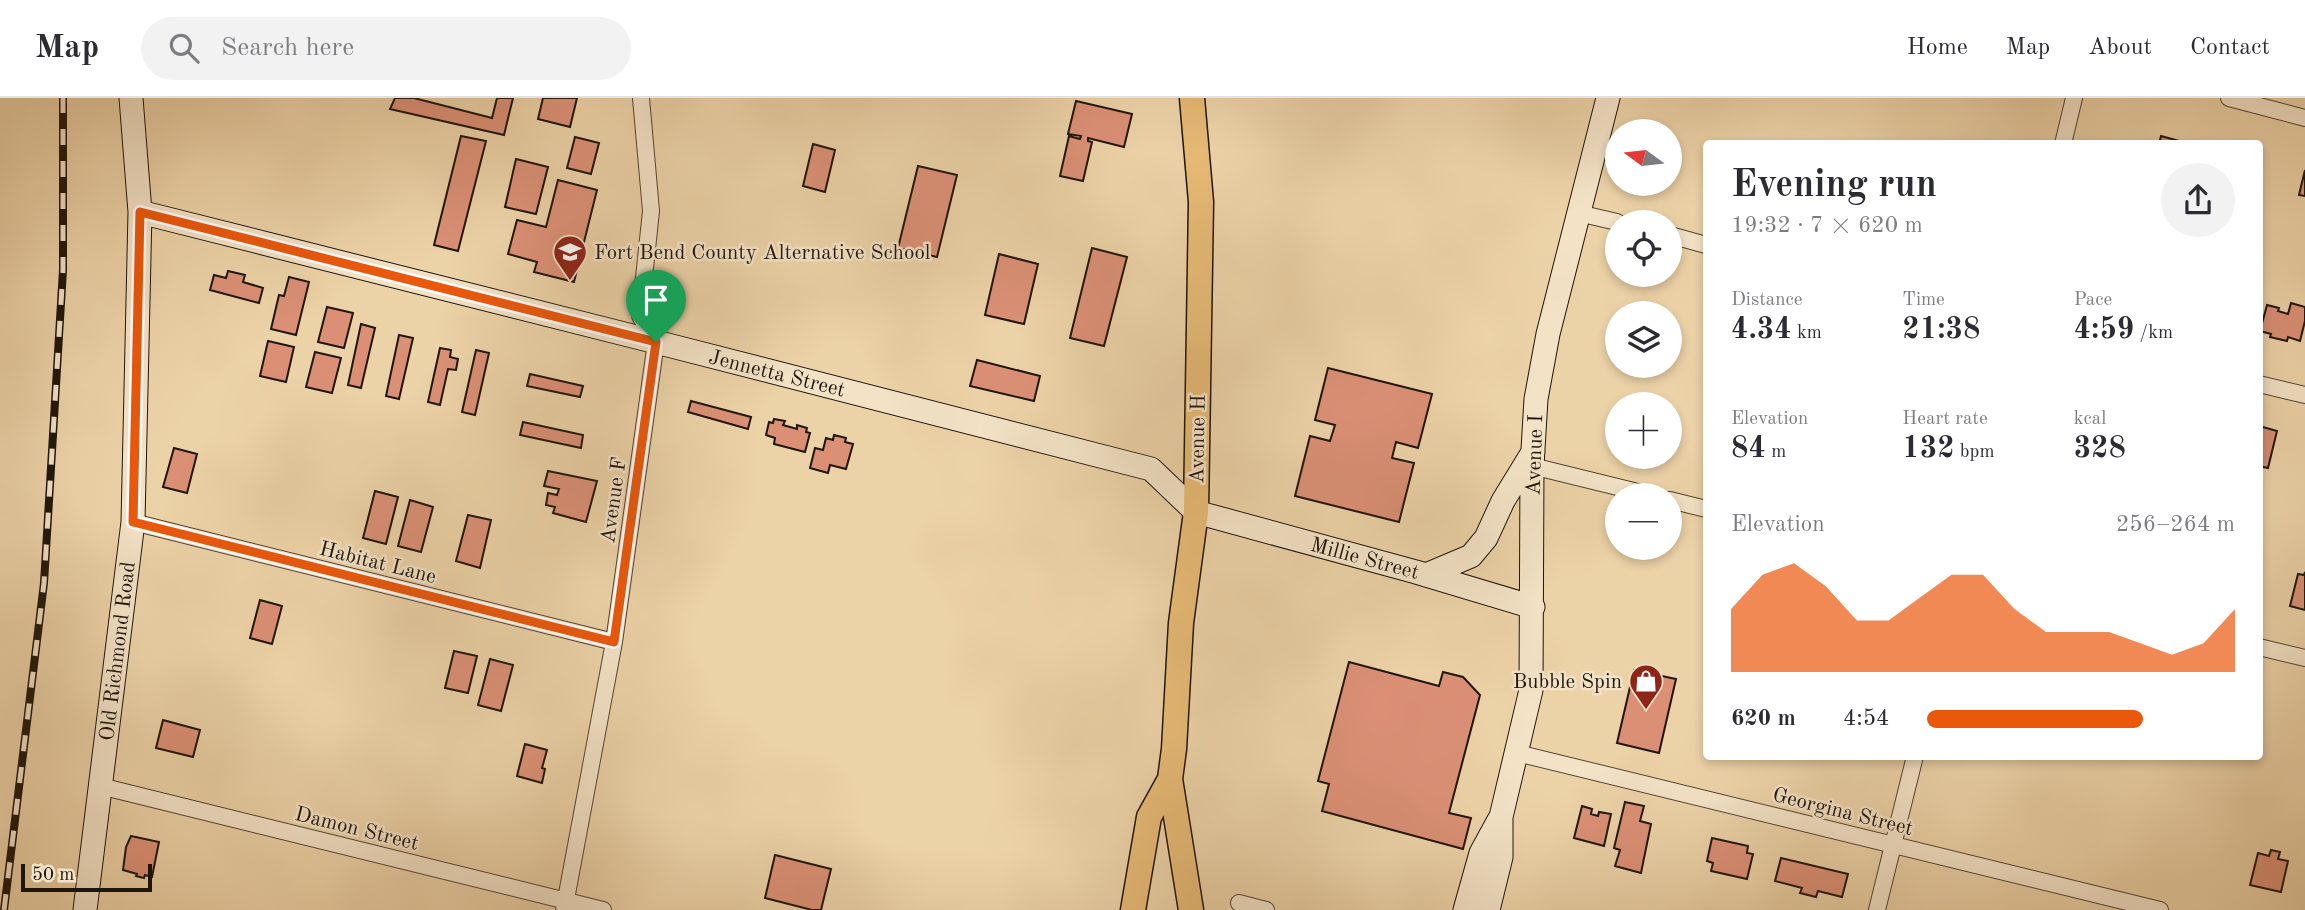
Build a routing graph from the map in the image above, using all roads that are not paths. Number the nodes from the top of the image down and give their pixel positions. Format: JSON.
{"nodes":[{"id":1,"x":131,"y":98,"type":"edge"},
{"id":2,"x":641,"y":98,"type":"edge"},
{"id":3,"x":1192,"y":98,"type":"edge"},
{"id":4,"x":1608,"y":98,"type":"edge"},
{"id":5,"x":2074,"y":98,"type":"edge"},
{"id":6,"x":2229,"y":98,"type":"edge"},
{"id":7,"x":2305,"y":118,"type":"edge"},
{"id":8,"x":2064,"y":140,"type":"edge"},
{"id":9,"x":140,"y":212,"type":"junction"},
{"id":10,"x":1578,"y":212,"type":"junction"},
{"id":11,"x":1605,"y":219,"type":"edge"},
{"id":12,"x":1682,"y":238,"type":"edge"},
{"id":13,"x":1703,"y":244,"type":"edge"},
{"id":14,"x":656,"y":342,"type":"junction"},
{"id":15,"x":2263,"y":385,"type":"edge"},
{"id":16,"x":2305,"y":395,"type":"edge"},
{"id":17,"x":1533,"y":459,"type":"junction"},
{"id":18,"x":1611,"y":483,"type":"edge"},
{"id":19,"x":1682,"y":503,"type":"edge"},
{"id":20,"x":1703,"y":508,"type":"edge"},
{"id":21,"x":1196,"y":512,"type":"junction"},
{"id":22,"x":133,"y":522,"type":"junction"},
{"id":23,"x":1426,"y":575,"type":"junction"},
{"id":24,"x":1533,"y":607,"type":"junction"},
{"id":25,"x":614,"y":642,"type":"junction"},
{"id":26,"x":2263,"y":648,"type":"edge"},
{"id":27,"x":2305,"y":658,"type":"edge"},
{"id":28,"x":1517,"y":753,"type":"junction"},
{"id":29,"x":1914,"y":760,"type":"edge"},
{"id":30,"x":1170,"y":779,"type":"junction"},
{"id":31,"x":100,"y":786,"type":"junction"},
{"id":32,"x":1501,"y":817,"type":"junction"},
{"id":33,"x":1894,"y":845,"type":"junction"},
{"id":34,"x":1239,"y":903,"type":"dead end"},
{"id":35,"x":565,"y":905,"type":"edge"},
{"id":36,"x":85,"y":910,"type":"edge"},
{"id":37,"x":603,"y":910,"type":"edge"},
{"id":38,"x":1133,"y":910,"type":"edge"},
{"id":39,"x":1191,"y":910,"type":"edge"},
{"id":40,"x":1266,"y":910,"type":"edge"},
{"id":41,"x":1465,"y":910,"type":"edge"},
{"id":42,"x":1488,"y":910,"type":"edge"},
{"id":43,"x":1877,"y":910,"type":"edge"},
{"id":44,"x":2160,"y":910,"type":"edge"}],
"edges":[{"from":1,"to":9,"type":"street","name":"Old Richmond Road"},
{"from":2,"to":14,"type":"street"},
{"from":3,"to":21,"type":"main road","name":"Avenue H"},
{"from":4,"to":10,"type":"street","name":"Avenue I"},
{"from":5,"to":8,"type":"street"},
{"from":6,"to":7,"type":"street"},
{"from":9,"to":14,"type":"street","name":"Jennetta Street"},
{"from":9,"to":22,"type":"street","name":"Old Richmond Road"},
{"from":10,"to":11,"type":"street"},
{"from":10,"to":17,"type":"street","name":"Avenue I"},
{"from":12,"to":13,"type":"street"},
{"from":14,"to":21,"type":"street","name":"Jennetta Street"},
{"from":14,"to":25,"type":"street","name":"Avenue F"},
{"from":15,"to":16,"type":"street"},
{"from":17,"to":18,"type":"street"},
{"from":17,"to":23,"type":"street"},
{"from":17,"to":24,"type":"street","name":"Avenue I"},
{"from":19,"to":20,"type":"street"},
{"from":21,"to":23,"type":"street","name":"Millie Street"},
{"from":21,"to":30,"type":"main road","name":"Avenue H"},
{"from":22,"to":25,"type":"street","name":"Habitat Lane"},
{"from":22,"to":31,"type":"street","name":"Old Richmond Road"},
{"from":23,"to":24,"type":"street","name":"Millie Street"},
{"from":24,"to":28,"type":"street","name":"Avenue I"},
{"from":25,"to":35,"type":"street","name":"Avenue F"},
{"from":26,"to":27,"type":"street"},
{"from":28,"to":32,"type":"street","name":"Avenue I"},
{"from":28,"to":33,"type":"street","name":"Georgina Street"},
{"from":29,"to":33,"type":"street"},
{"from":30,"to":38,"type":"main road","name":"Avenue H"},
{"from":30,"to":39,"type":"main road","name":"Avenue H"},
{"from":31,"to":35,"type":"street","name":"Damon Street"},
{"from":31,"to":36,"type":"street","name":"Old Richmond Road"},
{"from":32,"to":41,"type":"street","name":"Avenue I"},
{"from":32,"to":42,"type":"street","name":"Avenue I"},
{"from":33,"to":43,"type":"street"},
{"from":33,"to":44,"type":"street","name":"Georgina Street"},
{"from":34,"to":40,"type":"street"},
{"from":35,"to":37,"type":"street","name":"Damon Street"}]}
